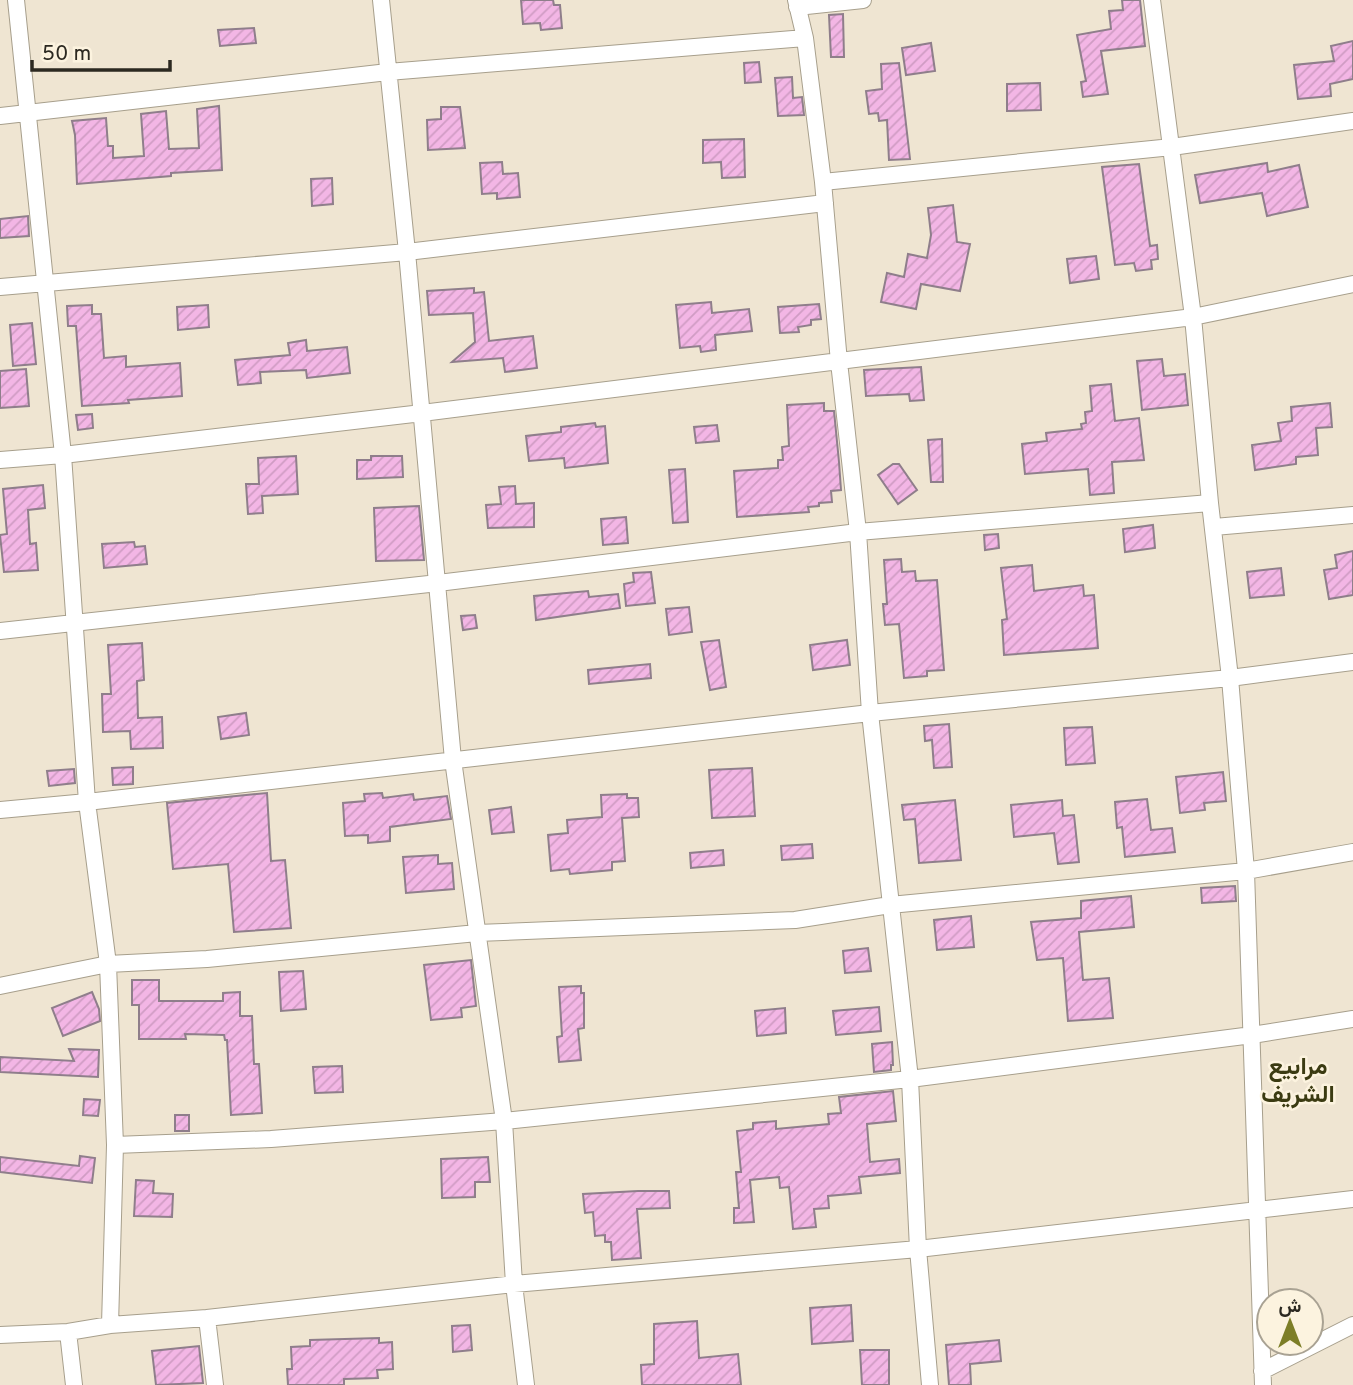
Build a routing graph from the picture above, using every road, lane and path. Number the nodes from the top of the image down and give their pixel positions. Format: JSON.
{"nodes":[{"id":1,"x":16,"y":0,"type":"edge"},
{"id":2,"x":382,"y":0,"type":"edge"},
{"id":3,"x":863,"y":0,"type":"edge"},
{"id":4,"x":1152,"y":0,"type":"edge"},
{"id":5,"x":797,"y":3,"type":"edge"},
{"id":6,"x":805,"y":38,"type":"junction"},
{"id":7,"x":388,"y":72,"type":"junction"},
{"id":8,"x":26,"y":113,"type":"junction"},
{"id":9,"x":0,"y":116,"type":"edge"},
{"id":10,"x":1353,"y":121,"type":"edge"},
{"id":11,"x":1172,"y":148,"type":"junction"},
{"id":12,"x":823,"y":182,"type":"junction"},
{"id":13,"x":825,"y":203,"type":"junction"},
{"id":14,"x":407,"y":252,"type":"junction"},
{"id":15,"x":47,"y":282,"type":"junction"},
{"id":16,"x":1353,"y":284,"type":"edge"},
{"id":17,"x":0,"y":288,"type":"edge"},
{"id":18,"x":1193,"y":317,"type":"junction"},
{"id":19,"x":839,"y":362,"type":"junction"},
{"id":20,"x":422,"y":413,"type":"junction"},
{"id":21,"x":63,"y":455,"type":"junction"},
{"id":22,"x":0,"y":460,"type":"edge"},
{"id":23,"x":1210,"y":503,"type":"junction"},
{"id":24,"x":1353,"y":515,"type":"edge"},
{"id":25,"x":1214,"y":527,"type":"junction"},
{"id":26,"x":858,"y":531,"type":"junction"},
{"id":27,"x":438,"y":583,"type":"junction"},
{"id":28,"x":76,"y":622,"type":"junction"},
{"id":29,"x":0,"y":631,"type":"edge"},
{"id":30,"x":1353,"y":662,"type":"edge"},
{"id":31,"x":1230,"y":678,"type":"junction"},
{"id":32,"x":870,"y":713,"type":"junction"},
{"id":33,"x":453,"y":760,"type":"junction"},
{"id":34,"x":87,"y":802,"type":"junction"},
{"id":35,"x":0,"y":810,"type":"edge"},
{"id":36,"x":1353,"y":852,"type":"edge"},
{"id":37,"x":1246,"y":871,"type":"junction"},
{"id":38,"x":890,"y":905,"type":"junction"},
{"id":39,"x":477,"y":933,"type":"junction"},
{"id":40,"x":108,"y":964,"type":"junction"},
{"id":41,"x":0,"y":986,"type":"edge"},
{"id":42,"x":1353,"y":1019,"type":"edge"},
{"id":43,"x":1252,"y":1035,"type":"junction"},
{"id":44,"x":909,"y":1079,"type":"junction"},
{"id":45,"x":504,"y":1121,"type":"junction"},
{"id":46,"x":115,"y":1144,"type":"junction"},
{"id":47,"x":1353,"y":1199,"type":"edge"},
{"id":48,"x":1258,"y":1209,"type":"junction"},
{"id":49,"x":918,"y":1250,"type":"junction"},
{"id":50,"x":514,"y":1284,"type":"junction"},
{"id":51,"x":207,"y":1318,"type":"junction"},
{"id":52,"x":110,"y":1325,"type":"junction"},
{"id":53,"x":1353,"y":1325,"type":"edge"},
{"id":54,"x":68,"y":1332,"type":"junction"},
{"id":55,"x":0,"y":1335,"type":"edge"},
{"id":56,"x":1262,"y":1378,"type":"edge"},
{"id":57,"x":74,"y":1385,"type":"edge"},
{"id":58,"x":215,"y":1385,"type":"edge"},
{"id":59,"x":526,"y":1385,"type":"edge"},
{"id":60,"x":930,"y":1385,"type":"edge"}],
"edges":[{"from":1,"to":8,"type":"street"},
{"from":2,"to":7,"type":"street"},
{"from":3,"to":5,"type":"street"},
{"from":4,"to":11,"type":"street"},
{"from":5,"to":6,"type":"street"},
{"from":6,"to":7,"type":"street"},
{"from":6,"to":12,"type":"street"},
{"from":7,"to":8,"type":"street"},
{"from":7,"to":14,"type":"street"},
{"from":8,"to":9,"type":"street"},
{"from":8,"to":15,"type":"street"},
{"from":10,"to":11,"type":"street"},
{"from":11,"to":12,"type":"street"},
{"from":11,"to":18,"type":"street"},
{"from":12,"to":13,"type":"street"},
{"from":13,"to":14,"type":"street"},
{"from":13,"to":19,"type":"street"},
{"from":14,"to":15,"type":"street"},
{"from":14,"to":20,"type":"street"},
{"from":15,"to":17,"type":"street"},
{"from":15,"to":21,"type":"street"},
{"from":16,"to":18,"type":"street"},
{"from":18,"to":19,"type":"street"},
{"from":18,"to":23,"type":"street"},
{"from":19,"to":20,"type":"street"},
{"from":19,"to":26,"type":"street"},
{"from":20,"to":21,"type":"street"},
{"from":20,"to":27,"type":"street"},
{"from":21,"to":22,"type":"street"},
{"from":21,"to":28,"type":"street"},
{"from":23,"to":25,"type":"street"},
{"from":23,"to":26,"type":"street"},
{"from":24,"to":25,"type":"street"},
{"from":25,"to":31,"type":"street"},
{"from":26,"to":27,"type":"street"},
{"from":26,"to":32,"type":"street"},
{"from":27,"to":28,"type":"street"},
{"from":27,"to":33,"type":"street"},
{"from":28,"to":29,"type":"street"},
{"from":28,"to":34,"type":"street"},
{"from":30,"to":31,"type":"street"},
{"from":31,"to":32,"type":"street"},
{"from":31,"to":37,"type":"street"},
{"from":32,"to":33,"type":"street"},
{"from":32,"to":38,"type":"street"},
{"from":33,"to":34,"type":"street"},
{"from":33,"to":39,"type":"street"},
{"from":34,"to":35,"type":"street"},
{"from":34,"to":40,"type":"street"},
{"from":36,"to":37,"type":"street"},
{"from":37,"to":38,"type":"street"},
{"from":37,"to":43,"type":"street"},
{"from":38,"to":39,"type":"street"},
{"from":38,"to":44,"type":"street"},
{"from":39,"to":40,"type":"street"},
{"from":39,"to":45,"type":"street"},
{"from":40,"to":41,"type":"street"},
{"from":40,"to":46,"type":"street"},
{"from":42,"to":43,"type":"street"},
{"from":43,"to":44,"type":"street"},
{"from":43,"to":48,"type":"street"},
{"from":44,"to":45,"type":"street"},
{"from":44,"to":49,"type":"street"},
{"from":45,"to":46,"type":"street"},
{"from":45,"to":50,"type":"street"},
{"from":46,"to":52,"type":"street"},
{"from":47,"to":48,"type":"street"},
{"from":48,"to":49,"type":"street"},
{"from":48,"to":56,"type":"street"},
{"from":49,"to":50,"type":"street"},
{"from":49,"to":60,"type":"street"},
{"from":50,"to":51,"type":"street"},
{"from":50,"to":59,"type":"street"},
{"from":51,"to":52,"type":"street"},
{"from":51,"to":58,"type":"street"},
{"from":52,"to":54,"type":"street"},
{"from":53,"to":56,"type":"street"},
{"from":54,"to":55,"type":"street"},
{"from":54,"to":57,"type":"street"}]}
